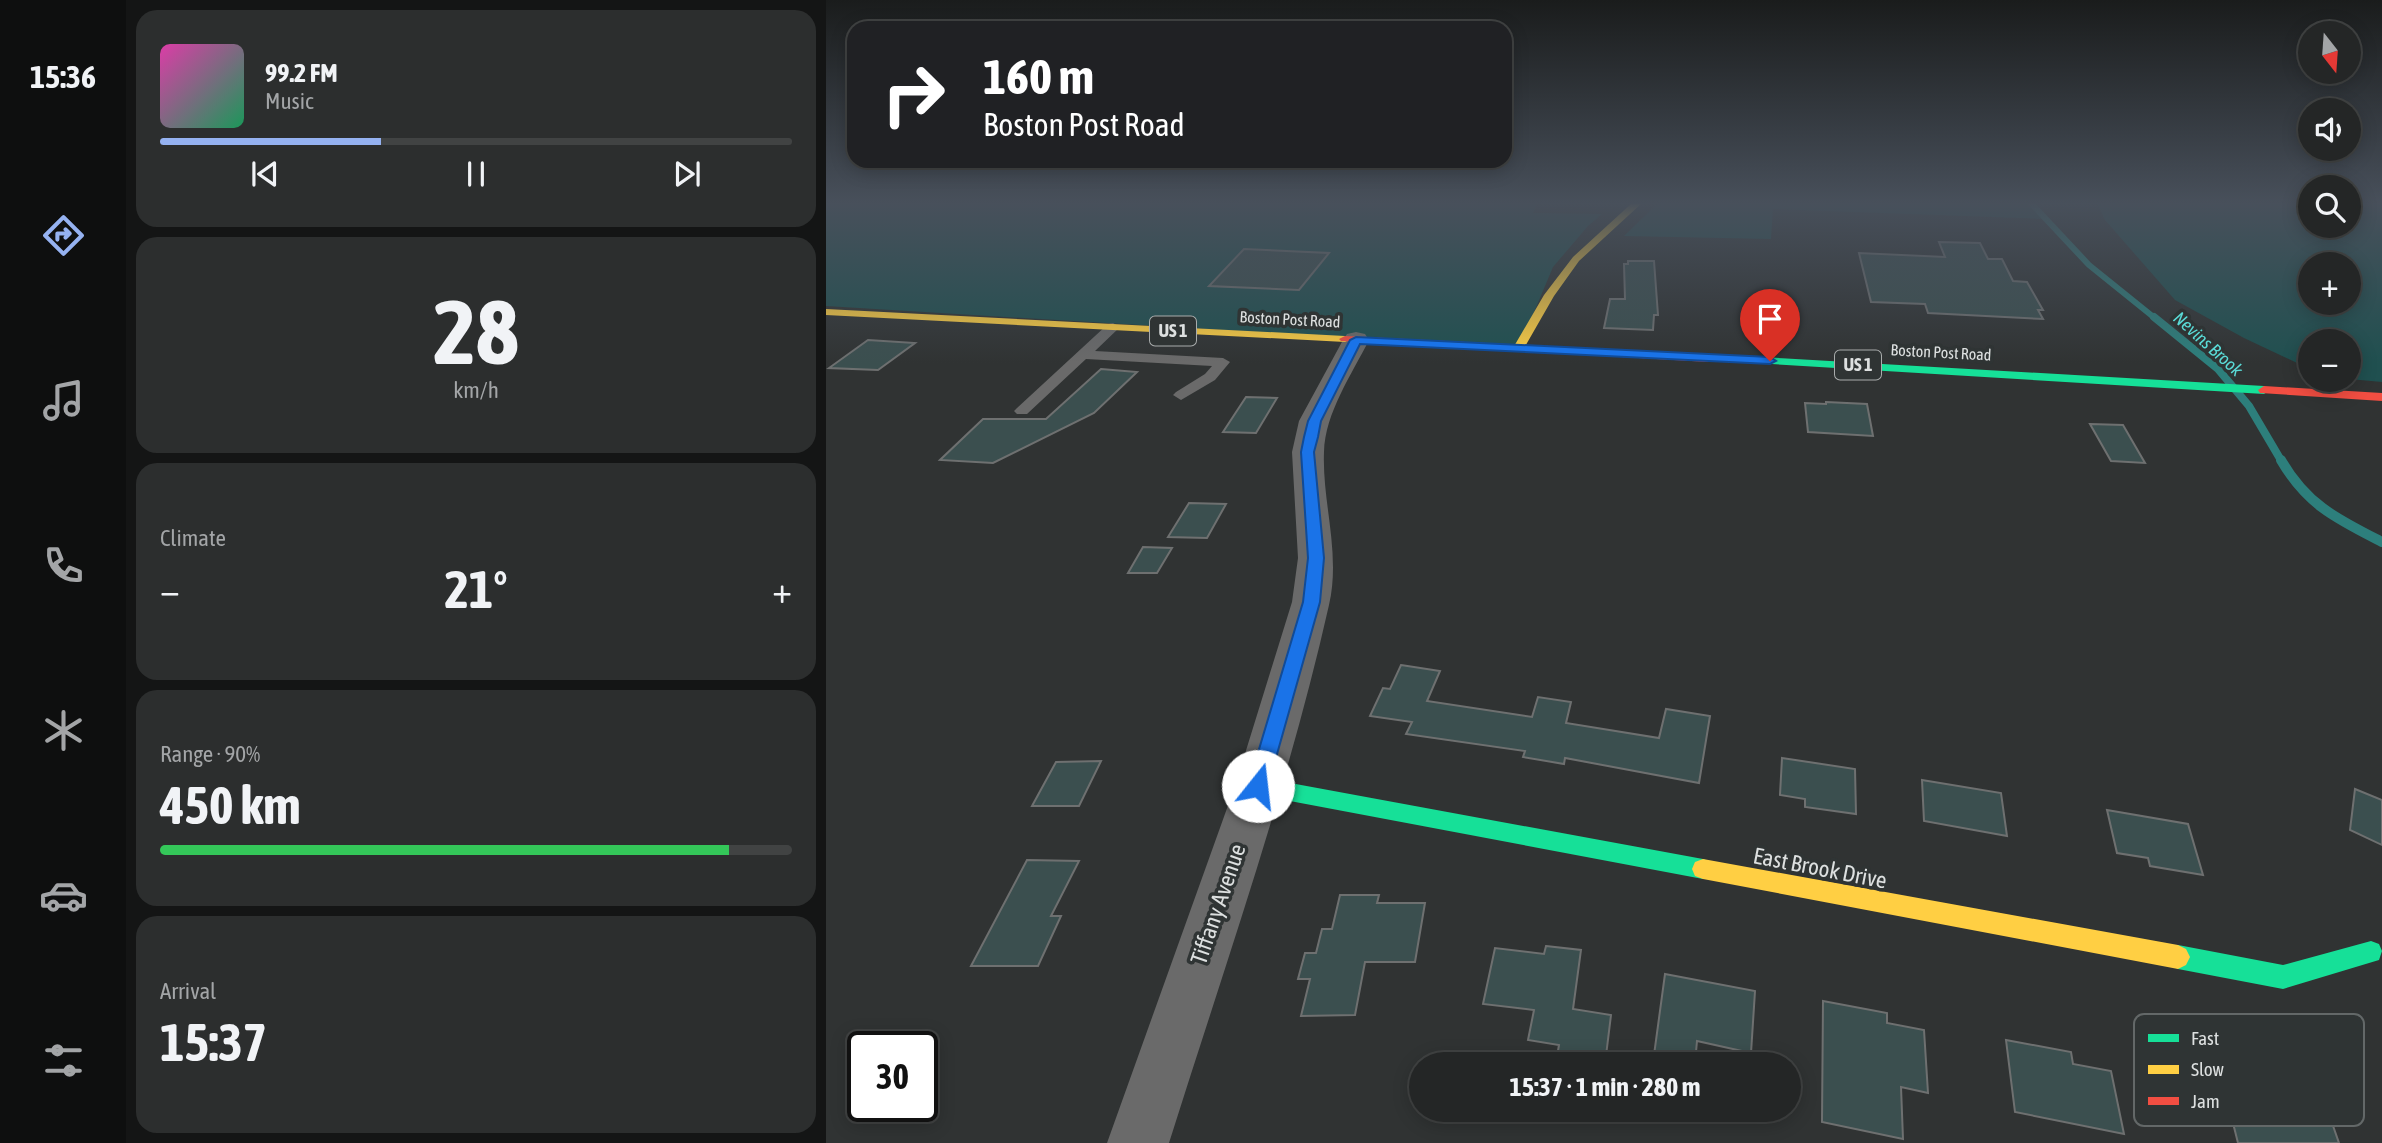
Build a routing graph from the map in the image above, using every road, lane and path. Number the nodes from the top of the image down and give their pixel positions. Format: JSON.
{"nodes":[{"id":1,"x":1579,"y":256,"type":"edge"},
{"id":2,"x":826,"y":312,"type":"edge"},
{"id":3,"x":1113,"y":327,"type":"junction"},
{"id":4,"x":1356,"y":340,"type":"junction"},
{"id":5,"x":1519,"y":348,"type":"junction"},
{"id":6,"x":1082,"y":355,"type":"junction"},
{"id":7,"x":1181,"y":395,"type":"dead end"},
{"id":8,"x":2382,"y":397,"type":"edge"},
{"id":9,"x":1022,"y":411,"type":"dead end"},
{"id":10,"x":1258,"y":786,"type":"junction"},
{"id":11,"x":2371,"y":952,"type":"dead end"},
{"id":12,"x":1138,"y":1143,"type":"edge"}],
"edges":[{"from":1,"to":5,"type":"main road"},
{"from":2,"to":3,"type":"main road","name":"Boston Post Road","number":"US 1"},
{"from":3,"to":4,"type":"main road","name":"Boston Post Road","number":"US 1"},
{"from":3,"to":6,"type":"lane"},
{"from":4,"to":5,"type":"main road","name":"Boston Post Road","number":"US 1"},
{"from":4,"to":10,"type":"street","name":"Tiffany Avenue"},
{"from":5,"to":8,"type":"main road","name":"Boston Post Road","number":"US 1"},
{"from":6,"to":7,"type":"lane"},
{"from":6,"to":9,"type":"lane"},
{"from":10,"to":11,"type":"main road","name":"East Brook Drive"},
{"from":10,"to":12,"type":"street","name":"Tiffany Avenue"}]}
